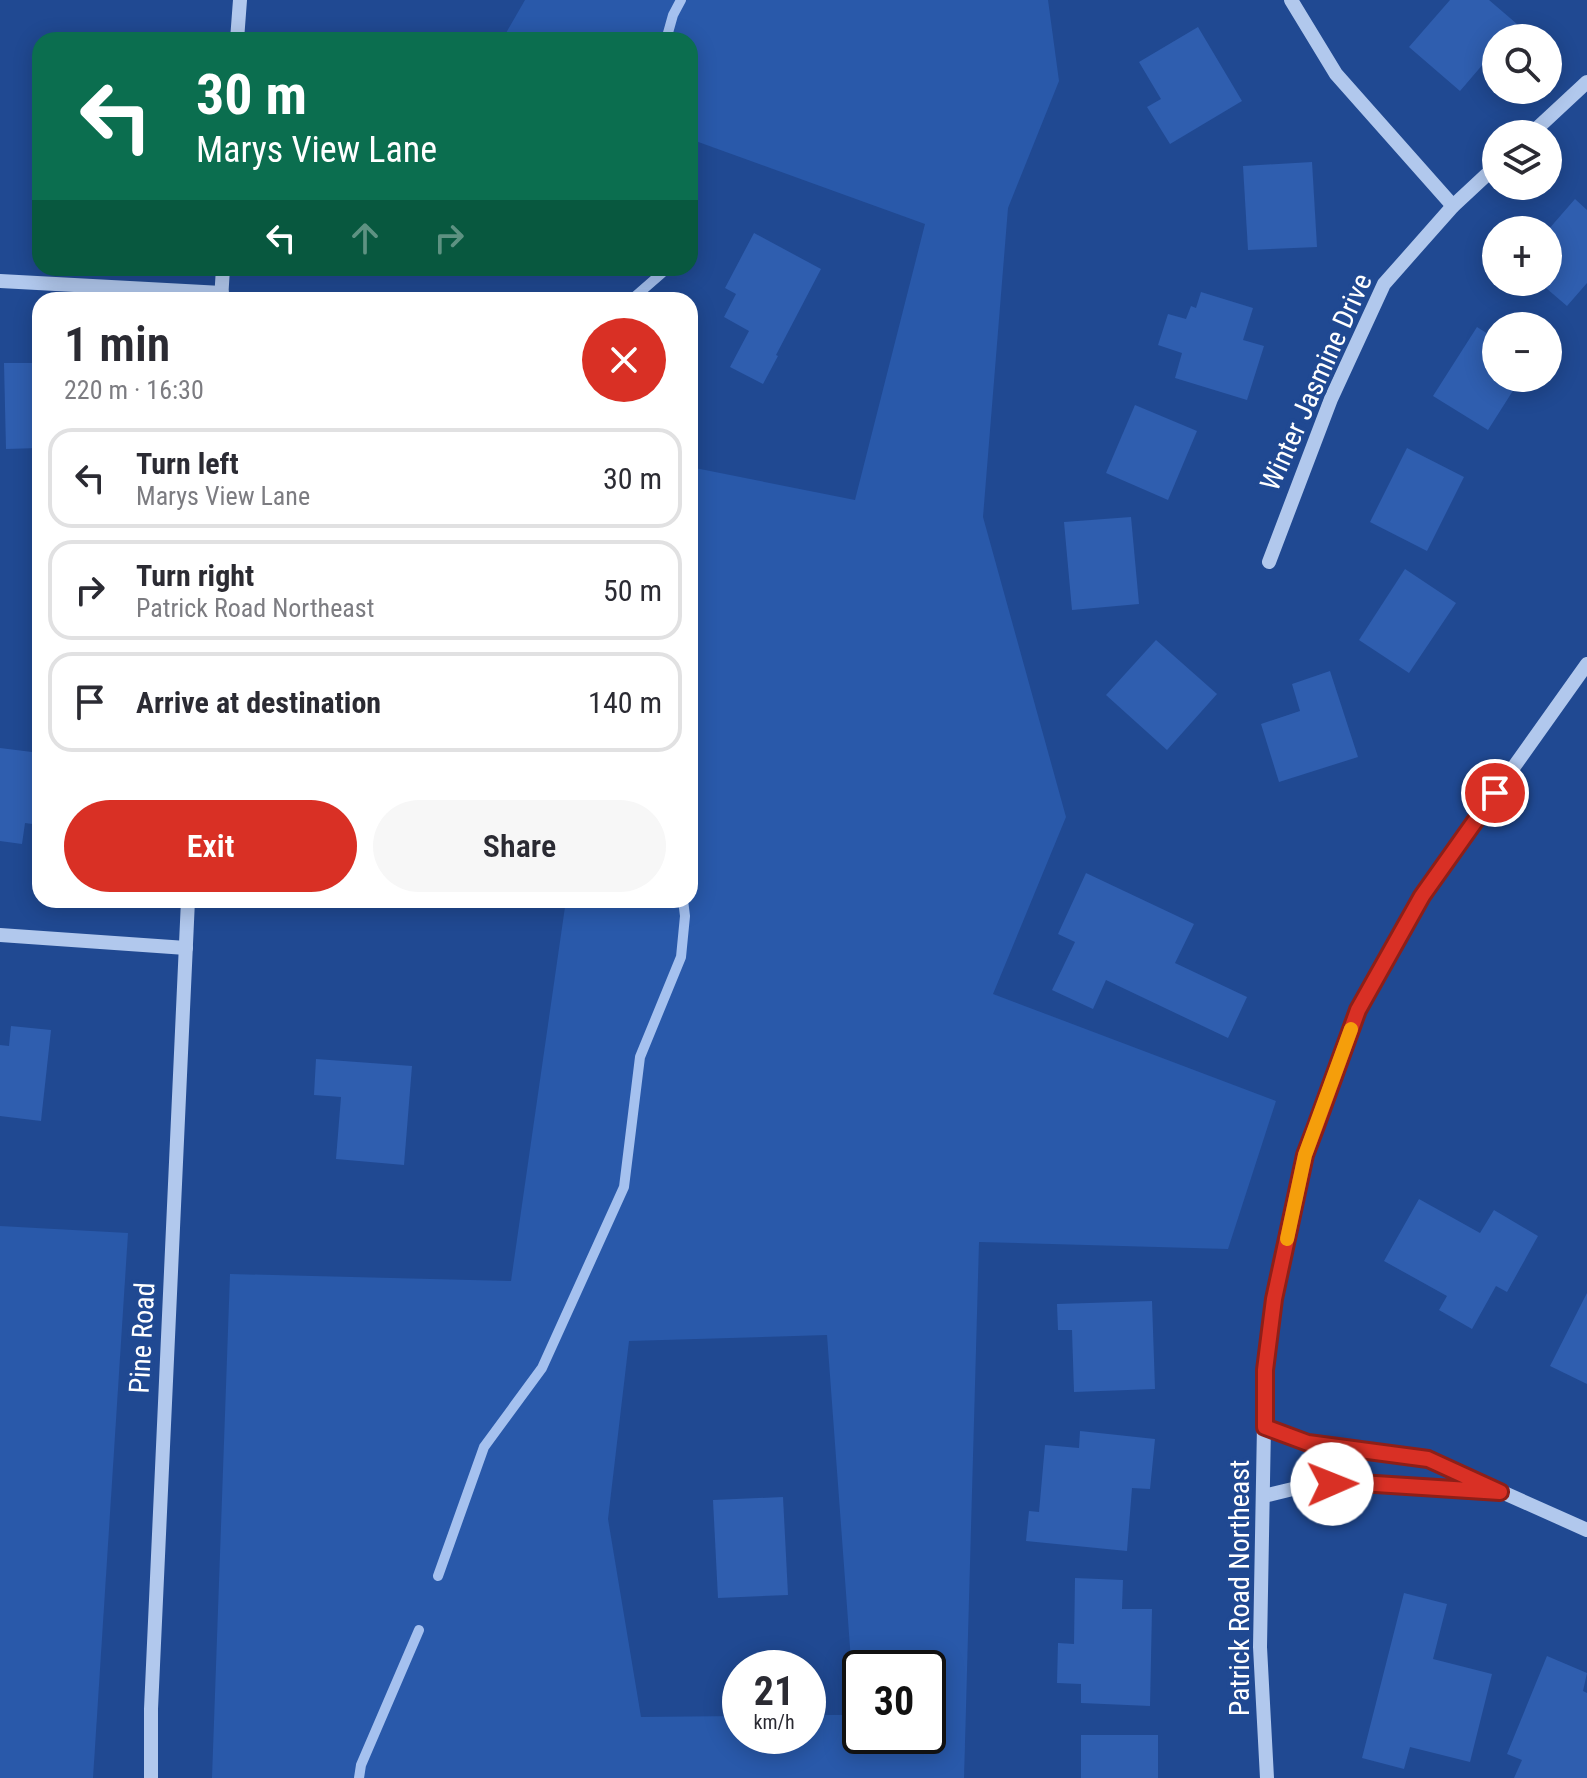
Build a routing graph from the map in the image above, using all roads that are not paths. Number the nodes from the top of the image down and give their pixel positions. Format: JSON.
{"nodes":[{"id":1,"x":240,"y":0,"type":"edge"},
{"id":2,"x":1291,"y":0,"type":"edge"},
{"id":3,"x":238,"y":32,"type":"edge"},
{"id":4,"x":1587,"y":82,"type":"edge"},
{"id":5,"x":1546,"y":120,"type":"edge"},
{"id":6,"x":1482,"y":179,"type":"edge"},
{"id":7,"x":1453,"y":206,"type":"junction"},
{"id":8,"x":0,"y":281,"type":"edge"},
{"id":9,"x":153,"y":292,"type":"edge"},
{"id":10,"x":1269,"y":562,"type":"dead end"},
{"id":11,"x":1587,"y":664,"type":"edge"},
{"id":12,"x":188,"y":908,"type":"edge"},
{"id":13,"x":0,"y":935,"type":"edge"},
{"id":14,"x":186,"y":948,"type":"junction"},
{"id":15,"x":1265,"y":1427,"type":"junction"},
{"id":16,"x":1500,"y":1492,"type":"junction"},
{"id":17,"x":1264,"y":1496,"type":"junction"},
{"id":18,"x":1587,"y":1530,"type":"edge"},
{"id":19,"x":151,"y":1778,"type":"edge"},
{"id":20,"x":1267,"y":1778,"type":"edge"}],
"edges":[{"from":1,"to":3,"type":"street"},
{"from":2,"to":7,"type":"street"},
{"from":4,"to":5,"type":"street"},
{"from":6,"to":7,"type":"street","name":"Winter Jasmine Drive"},
{"from":7,"to":10,"type":"street","name":"Winter Jasmine Drive"},
{"from":8,"to":9,"type":"street"},
{"from":11,"to":15,"type":"street","name":"Patrick Road Northeast"},
{"from":12,"to":14,"type":"street","name":"Pine Road"},
{"from":13,"to":14,"type":"street"},
{"from":14,"to":19,"type":"street","name":"Pine Road"},
{"from":15,"to":16,"type":"street"},
{"from":15,"to":17,"type":"street","name":"Patrick Road Northeast"},
{"from":16,"to":17,"type":"street"},
{"from":16,"to":18,"type":"street"},
{"from":17,"to":20,"type":"street","name":"Patrick Road Northeast"}]}
